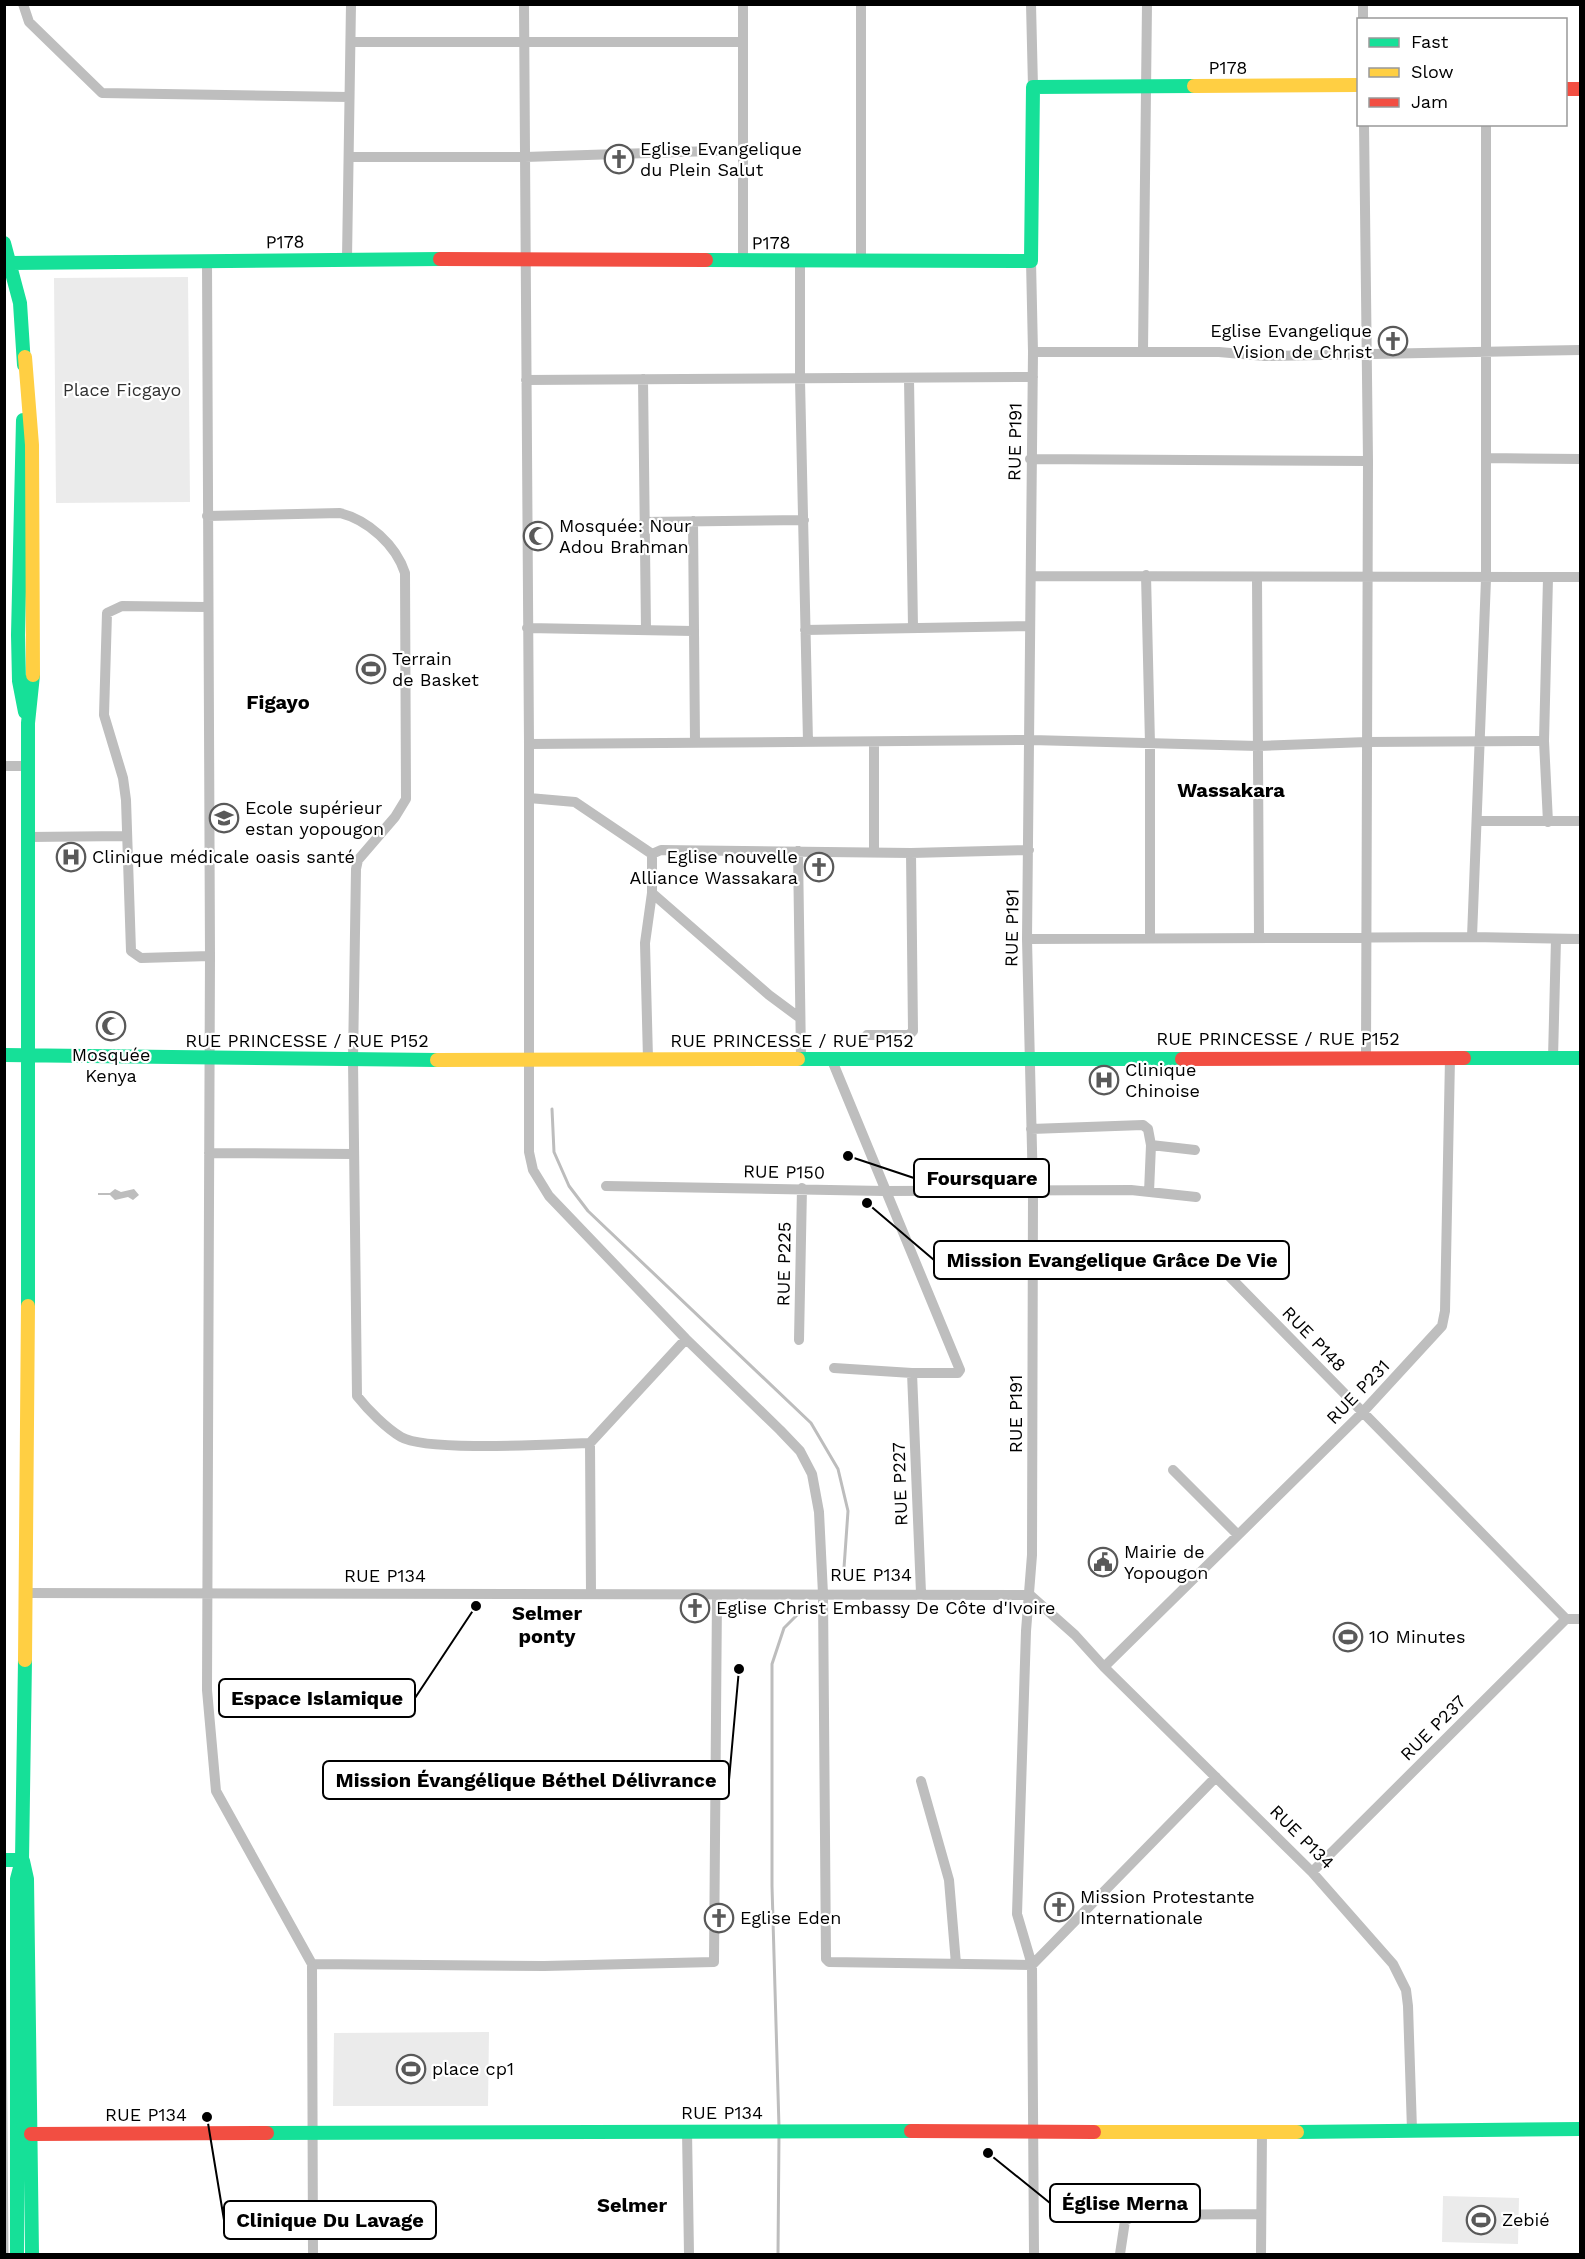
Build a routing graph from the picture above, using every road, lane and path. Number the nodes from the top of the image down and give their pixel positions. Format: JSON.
{"nodes":[{"id":1,"x":23,"y":4,"type":"edge"},
{"id":2,"x":351,"y":4,"type":"edge"},
{"id":3,"x":524,"y":4,"type":"edge"},
{"id":4,"x":743,"y":4,"type":"edge"},
{"id":5,"x":861,"y":4,"type":"edge"},
{"id":6,"x":1031,"y":4,"type":"edge"},
{"id":7,"x":1147,"y":4,"type":"edge"},
{"id":8,"x":351,"y":42,"type":"junction"},
{"id":9,"x":743,"y":42,"type":"junction"},
{"id":10,"x":525,"y":45,"type":"junction"},
{"id":11,"x":1357,"y":85,"type":"edge"},
{"id":12,"x":1146,"y":86,"type":"junction"},
{"id":13,"x":1033,"y":87,"type":"junction"},
{"id":14,"x":349,"y":97,"type":"junction"},
{"id":15,"x":1364,"y":126,"type":"edge"},
{"id":16,"x":1486,"y":126,"type":"edge"},
{"id":17,"x":742,"y":150,"type":"junction"},
{"id":18,"x":349,"y":157,"type":"junction"},
{"id":19,"x":525,"y":157,"type":"junction"},
{"id":20,"x":4,"y":243,"type":"edge"},
{"id":21,"x":347,"y":259,"type":"junction"},
{"id":22,"x":861,"y":259,"type":"junction"},
{"id":23,"x":527,"y":260,"type":"junction"},
{"id":24,"x":800,"y":260,"type":"junction"},
{"id":25,"x":207,"y":261,"type":"junction"},
{"id":26,"x":743,"y":261,"type":"junction"},
{"id":27,"x":1031,"y":261,"type":"junction"},
{"id":28,"x":11,"y":263,"type":"junction"},
{"id":29,"x":1581,"y":350,"type":"edge"},
{"id":30,"x":1143,"y":351,"type":"junction"},
{"id":31,"x":1033,"y":352,"type":"junction"},
{"id":32,"x":1484,"y":352,"type":"junction"},
{"id":33,"x":1366,"y":354,"type":"junction"},
{"id":34,"x":1032,"y":377,"type":"junction"},
{"id":35,"x":642,"y":379,"type":"junction"},
{"id":36,"x":909,"y":379,"type":"junction"},
{"id":37,"x":526,"y":380,"type":"junction"},
{"id":38,"x":800,"y":380,"type":"junction"},
{"id":39,"x":1486,"y":458,"type":"junction"},
{"id":40,"x":1030,"y":459,"type":"junction"},
{"id":41,"x":1581,"y":459,"type":"edge"},
{"id":42,"x":1368,"y":461,"type":"junction"},
{"id":43,"x":207,"y":516,"type":"junction"},
{"id":44,"x":804,"y":520,"type":"junction"},
{"id":45,"x":693,"y":521,"type":"junction"},
{"id":46,"x":644,"y":522,"type":"junction"},
{"id":47,"x":1146,"y":575,"type":"junction"},
{"id":48,"x":1031,"y":576,"type":"junction"},
{"id":49,"x":1257,"y":577,"type":"junction"},
{"id":50,"x":1366,"y":578,"type":"junction"},
{"id":51,"x":1548,"y":578,"type":"junction"},
{"id":52,"x":1581,"y":578,"type":"edge"},
{"id":53,"x":1486,"y":579,"type":"junction"},
{"id":54,"x":207,"y":606,"type":"junction"},
{"id":55,"x":1029,"y":626,"type":"junction"},
{"id":56,"x":913,"y":627,"type":"junction"},
{"id":57,"x":527,"y":628,"type":"junction"},
{"id":58,"x":646,"y":630,"type":"junction"},
{"id":59,"x":805,"y":630,"type":"junction"},
{"id":60,"x":693,"y":631,"type":"junction"},
{"id":61,"x":1030,"y":740,"type":"junction"},
{"id":62,"x":1544,"y":741,"type":"junction"},
{"id":63,"x":695,"y":742,"type":"junction"},
{"id":64,"x":808,"y":742,"type":"junction"},
{"id":65,"x":874,"y":742,"type":"junction"},
{"id":66,"x":1367,"y":742,"type":"junction"},
{"id":67,"x":1481,"y":742,"type":"junction"},
{"id":68,"x":530,"y":744,"type":"junction"},
{"id":69,"x":1150,"y":744,"type":"junction"},
{"id":70,"x":1258,"y":746,"type":"junction"},
{"id":71,"x":4,"y":766,"type":"edge"},
{"id":72,"x":28,"y":766,"type":"junction"},
{"id":73,"x":529,"y":798,"type":"junction"},
{"id":74,"x":1477,"y":821,"type":"junction"},
{"id":75,"x":1581,"y":821,"type":"edge"},
{"id":76,"x":1548,"y":822,"type":"junction"},
{"id":77,"x":127,"y":836,"type":"junction"},
{"id":78,"x":29,"y":837,"type":"junction"},
{"id":79,"x":798,"y":850,"type":"junction"},
{"id":80,"x":1029,"y":850,"type":"junction"},
{"id":81,"x":873,"y":852,"type":"junction"},
{"id":82,"x":911,"y":852,"type":"junction"},
{"id":83,"x":652,"y":854,"type":"junction"},
{"id":84,"x":652,"y":892,"type":"junction"},
{"id":85,"x":1150,"y":937,"type":"junction"},
{"id":86,"x":1472,"y":937,"type":"junction"},
{"id":87,"x":1259,"y":938,"type":"junction"},
{"id":88,"x":1027,"y":939,"type":"junction"},
{"id":89,"x":1367,"y":939,"type":"junction"},
{"id":90,"x":1556,"y":939,"type":"junction"},
{"id":91,"x":1581,"y":939,"type":"edge"},
{"id":92,"x":210,"y":956,"type":"junction"},
{"id":93,"x":800,"y":1018,"type":"junction"},
{"id":94,"x":867,"y":1035,"type":"dead end"},
{"id":95,"x":4,"y":1054,"type":"edge"},
{"id":96,"x":28,"y":1055,"type":"junction"},
{"id":97,"x":1366,"y":1056,"type":"junction"},
{"id":98,"x":801,"y":1058,"type":"junction"},
{"id":99,"x":1450,"y":1058,"type":"junction"},
{"id":100,"x":1553,"y":1058,"type":"junction"},
{"id":101,"x":1581,"y":1058,"type":"edge"},
{"id":102,"x":209,"y":1059,"type":"junction"},
{"id":103,"x":648,"y":1059,"type":"junction"},
{"id":104,"x":831,"y":1059,"type":"junction"},
{"id":105,"x":1029,"y":1059,"type":"junction"},
{"id":106,"x":353,"y":1060,"type":"junction"},
{"id":107,"x":527,"y":1060,"type":"junction"},
{"id":108,"x":1031,"y":1129,"type":"junction"},
{"id":109,"x":1151,"y":1145,"type":"junction"},
{"id":110,"x":1195,"y":1150,"type":"dead end"},
{"id":111,"x":209,"y":1153,"type":"junction"},
{"id":112,"x":354,"y":1154,"type":"junction"},
{"id":113,"x":606,"y":1186,"type":"dead end"},
{"id":114,"x":802,"y":1188,"type":"junction"},
{"id":115,"x":884,"y":1191,"type":"junction"},
{"id":116,"x":1033,"y":1191,"type":"junction"},
{"id":117,"x":1149,"y":1192,"type":"junction"},
{"id":118,"x":1196,"y":1197,"type":"dead end"},
{"id":119,"x":1033,"y":1258,"type":"junction"},
{"id":120,"x":686,"y":1339,"type":"junction"},
{"id":121,"x":799,"y":1340,"type":"dead end"},
{"id":122,"x":834,"y":1368,"type":"dead end"},
{"id":123,"x":912,"y":1373,"type":"junction"},
{"id":124,"x":1362,"y":1413,"type":"junction"},
{"id":125,"x":590,"y":1443,"type":"junction"},
{"id":126,"x":1173,"y":1470,"type":"dead end"},
{"id":127,"x":1237,"y":1534,"type":"junction"},
{"id":128,"x":25,"y":1593,"type":"junction"},
{"id":129,"x":591,"y":1593,"type":"junction"},
{"id":130,"x":921,"y":1593,"type":"junction"},
{"id":131,"x":209,"y":1594,"type":"junction"},
{"id":132,"x":823,"y":1594,"type":"junction"},
{"id":133,"x":717,"y":1595,"type":"junction"},
{"id":134,"x":1030,"y":1595,"type":"junction"},
{"id":135,"x":1566,"y":1618,"type":"junction"},
{"id":136,"x":1581,"y":1619,"type":"edge"},
{"id":137,"x":1104,"y":1667,"type":"junction"},
{"id":138,"x":1216,"y":1777,"type":"junction"},
{"id":139,"x":921,"y":1781,"type":"dead end"},
{"id":140,"x":4,"y":1860,"type":"edge"},
{"id":141,"x":22,"y":1860,"type":"junction"},
{"id":142,"x":1312,"y":1872,"type":"junction"},
{"id":143,"x":957,"y":1964,"type":"junction"},
{"id":144,"x":312,"y":1965,"type":"junction"},
{"id":145,"x":1032,"y":1965,"type":"junction"},
{"id":146,"x":1581,"y":2129,"type":"edge"},
{"id":147,"x":1034,"y":2130,"type":"junction"},
{"id":148,"x":1412,"y":2130,"type":"junction"},
{"id":149,"x":687,"y":2131,"type":"junction"},
{"id":150,"x":1262,"y":2132,"type":"junction"},
{"id":151,"x":31,"y":2134,"type":"junction"},
{"id":152,"x":314,"y":2134,"type":"junction"},
{"id":153,"x":1261,"y":2214,"type":"junction"},
{"id":154,"x":17,"y":2254,"type":"edge"},
{"id":155,"x":32,"y":2254,"type":"edge"},
{"id":156,"x":313,"y":2254,"type":"edge"},
{"id":157,"x":689,"y":2254,"type":"edge"},
{"id":158,"x":1034,"y":2254,"type":"edge"},
{"id":159,"x":1120,"y":2254,"type":"edge"},
{"id":160,"x":1261,"y":2254,"type":"edge"}],
"edges":[{"from":1,"to":14,"type":"street"},
{"from":2,"to":8,"type":"street"},
{"from":3,"to":10,"type":"street"},
{"from":4,"to":9,"type":"street"},
{"from":5,"to":22,"type":"street"},
{"from":6,"to":13,"type":"street"},
{"from":7,"to":12,"type":"street"},
{"from":8,"to":10,"type":"street"},
{"from":8,"to":14,"type":"street"},
{"from":9,"to":10,"type":"street"},
{"from":9,"to":17,"type":"street"},
{"from":10,"to":19,"type":"street"},
{"from":11,"to":12,"type":"street","name":"P178"},
{"from":12,"to":13,"type":"street","name":"P178"},
{"from":12,"to":30,"type":"street"},
{"from":13,"to":27,"type":"street"},
{"from":14,"to":18,"type":"street"},
{"from":15,"to":33,"type":"street"},
{"from":16,"to":32,"type":"street"},
{"from":17,"to":19,"type":"street"},
{"from":17,"to":26,"type":"street"},
{"from":18,"to":19,"type":"street"},
{"from":18,"to":21,"type":"street"},
{"from":19,"to":23,"type":"street"},
{"from":20,"to":28,"type":"street"},
{"from":21,"to":23,"type":"street","name":"P178"},
{"from":21,"to":25,"type":"street","name":"P178"},
{"from":22,"to":24,"type":"street","name":"P178"},
{"from":22,"to":27,"type":"street","name":"P178"},
{"from":23,"to":26,"type":"street","name":"P178"},
{"from":23,"to":37,"type":"street"},
{"from":24,"to":26,"type":"street","name":"P178"},
{"from":24,"to":38,"type":"street"},
{"from":25,"to":28,"type":"street","name":"P178"},
{"from":25,"to":43,"type":"street"},
{"from":27,"to":31,"type":"street","name":"RUE P191"},
{"from":28,"to":72,"type":"street"},
{"from":29,"to":32,"type":"street"},
{"from":30,"to":31,"type":"street"},
{"from":30,"to":33,"type":"street"},
{"from":31,"to":34,"type":"street","name":"RUE P191"},
{"from":32,"to":33,"type":"street"},
{"from":32,"to":39,"type":"street"},
{"from":33,"to":42,"type":"street"},
{"from":34,"to":36,"type":"street"},
{"from":34,"to":40,"type":"street","name":"RUE P191"},
{"from":35,"to":37,"type":"street"},
{"from":35,"to":38,"type":"street"},
{"from":35,"to":46,"type":"street"},
{"from":36,"to":38,"type":"street"},
{"from":36,"to":56,"type":"street"},
{"from":37,"to":57,"type":"street"},
{"from":38,"to":44,"type":"street"},
{"from":39,"to":41,"type":"street"},
{"from":39,"to":53,"type":"street"},
{"from":40,"to":42,"type":"street"},
{"from":40,"to":48,"type":"street","name":"RUE P191"},
{"from":42,"to":50,"type":"street"},
{"from":43,"to":54,"type":"street"},
{"from":43,"to":106,"type":"street"},
{"from":44,"to":45,"type":"street"},
{"from":44,"to":59,"type":"street"},
{"from":45,"to":46,"type":"street"},
{"from":45,"to":60,"type":"street"},
{"from":46,"to":58,"type":"street"},
{"from":47,"to":48,"type":"street"},
{"from":47,"to":49,"type":"street"},
{"from":47,"to":69,"type":"street"},
{"from":48,"to":55,"type":"street","name":"RUE P191"},
{"from":49,"to":50,"type":"street"},
{"from":49,"to":70,"type":"street"},
{"from":50,"to":53,"type":"street"},
{"from":50,"to":66,"type":"street"},
{"from":51,"to":52,"type":"street"},
{"from":51,"to":53,"type":"street"},
{"from":51,"to":62,"type":"street"},
{"from":53,"to":67,"type":"street"},
{"from":54,"to":77,"type":"street"},
{"from":54,"to":92,"type":"street"},
{"from":55,"to":56,"type":"street"},
{"from":55,"to":61,"type":"street","name":"RUE P191"},
{"from":56,"to":59,"type":"street"},
{"from":57,"to":58,"type":"street"},
{"from":57,"to":68,"type":"street"},
{"from":58,"to":60,"type":"street"},
{"from":59,"to":64,"type":"street"},
{"from":60,"to":63,"type":"street"},
{"from":61,"to":65,"type":"street"},
{"from":61,"to":69,"type":"street"},
{"from":61,"to":80,"type":"street","name":"RUE P191"},
{"from":62,"to":67,"type":"street"},
{"from":62,"to":76,"type":"street"},
{"from":63,"to":64,"type":"street"},
{"from":63,"to":68,"type":"street"},
{"from":64,"to":65,"type":"street"},
{"from":65,"to":81,"type":"street"},
{"from":66,"to":67,"type":"street"},
{"from":66,"to":70,"type":"street"},
{"from":66,"to":89,"type":"street"},
{"from":67,"to":74,"type":"street"},
{"from":68,"to":73,"type":"street"},
{"from":69,"to":70,"type":"street"},
{"from":69,"to":85,"type":"street"},
{"from":70,"to":87,"type":"street"},
{"from":71,"to":72,"type":"street"},
{"from":72,"to":78,"type":"street"},
{"from":73,"to":83,"type":"street"},
{"from":73,"to":107,"type":"street"},
{"from":74,"to":76,"type":"street"},
{"from":74,"to":86,"type":"street"},
{"from":75,"to":76,"type":"street"},
{"from":77,"to":78,"type":"street"},
{"from":77,"to":92,"type":"street"},
{"from":78,"to":96,"type":"street"},
{"from":79,"to":81,"type":"street"},
{"from":79,"to":83,"type":"street"},
{"from":79,"to":93,"type":"street"},
{"from":80,"to":82,"type":"street"},
{"from":80,"to":88,"type":"street","name":"RUE P191"},
{"from":81,"to":82,"type":"street"},
{"from":82,"to":94,"type":"street"},
{"from":83,"to":84,"type":"street"},
{"from":84,"to":93,"type":"street"},
{"from":84,"to":103,"type":"street"},
{"from":85,"to":87,"type":"street"},
{"from":85,"to":88,"type":"street"},
{"from":86,"to":89,"type":"street"},
{"from":86,"to":90,"type":"street"},
{"from":87,"to":89,"type":"street"},
{"from":88,"to":105,"type":"street","name":"RUE P191"},
{"from":89,"to":97,"type":"street"},
{"from":90,"to":91,"type":"street"},
{"from":90,"to":100,"type":"street"},
{"from":92,"to":102,"type":"street"},
{"from":93,"to":98,"type":"street"},
{"from":95,"to":96,"type":"street","name":"RUE PRINCESSE / RUE P152"},
{"from":96,"to":102,"type":"street","name":"RUE PRINCESSE / RUE P152"},
{"from":96,"to":128,"type":"street"},
{"from":97,"to":99,"type":"street","name":"RUE PRINCESSE / RUE P152"},
{"from":97,"to":105,"type":"street","name":"RUE PRINCESSE / RUE P152"},
{"from":98,"to":103,"type":"street","name":"RUE PRINCESSE / RUE P152"},
{"from":98,"to":104,"type":"street","name":"RUE PRINCESSE / RUE P152"},
{"from":99,"to":100,"type":"street","name":"RUE PRINCESSE / RUE P152"},
{"from":99,"to":124,"type":"street","name":"RUE P231"},
{"from":100,"to":101,"type":"street","name":"RUE PRINCESSE / RUE P152"},
{"from":102,"to":106,"type":"street","name":"RUE PRINCESSE / RUE P152"},
{"from":102,"to":111,"type":"street"},
{"from":103,"to":107,"type":"street","name":"RUE PRINCESSE / RUE P152"},
{"from":104,"to":105,"type":"street","name":"RUE PRINCESSE / RUE P152"},
{"from":104,"to":115,"type":"street"},
{"from":105,"to":108,"type":"street","name":"RUE P191"},
{"from":106,"to":107,"type":"street","name":"RUE PRINCESSE / RUE P152"},
{"from":106,"to":112,"type":"street"},
{"from":107,"to":120,"type":"street"},
{"from":108,"to":109,"type":"street"},
{"from":108,"to":116,"type":"street","name":"RUE P191"},
{"from":109,"to":110,"type":"street"},
{"from":109,"to":117,"type":"street"},
{"from":111,"to":112,"type":"street"},
{"from":111,"to":131,"type":"street"},
{"from":112,"to":125,"type":"street"},
{"from":113,"to":114,"type":"street","name":"RUE P150"},
{"from":114,"to":115,"type":"street","name":"RUE P150"},
{"from":114,"to":121,"type":"street","name":"RUE P225"},
{"from":115,"to":116,"type":"street","name":"RUE P150"},
{"from":115,"to":123,"type":"street"},
{"from":116,"to":117,"type":"street","name":"RUE P150"},
{"from":116,"to":119,"type":"street","name":"RUE P191"},
{"from":117,"to":118,"type":"street","name":"RUE P150"},
{"from":119,"to":124,"type":"street","name":"RUE P148"},
{"from":119,"to":134,"type":"street","name":"RUE P191"},
{"from":120,"to":125,"type":"street"},
{"from":120,"to":132,"type":"street"},
{"from":122,"to":123,"type":"street"},
{"from":123,"to":130,"type":"street","name":"RUE P227"},
{"from":124,"to":127,"type":"street","name":"RUE P231"},
{"from":124,"to":135,"type":"street","name":"RUE P148"},
{"from":125,"to":129,"type":"street"},
{"from":126,"to":127,"type":"street"},
{"from":127,"to":137,"type":"street","name":"RUE P231"},
{"from":128,"to":131,"type":"street","name":"RUE P134"},
{"from":128,"to":141,"type":"street"},
{"from":129,"to":131,"type":"street","name":"RUE P134"},
{"from":129,"to":133,"type":"street","name":"RUE P134"},
{"from":130,"to":132,"type":"street","name":"RUE P134"},
{"from":130,"to":134,"type":"street","name":"RUE P134"},
{"from":131,"to":144,"type":"street"},
{"from":132,"to":133,"type":"street","name":"RUE P134"},
{"from":132,"to":143,"type":"street"},
{"from":133,"to":144,"type":"street"},
{"from":134,"to":137,"type":"street","name":"RUE P134"},
{"from":134,"to":145,"type":"street","name":"RUE P191"},
{"from":135,"to":136,"type":"street"},
{"from":135,"to":142,"type":"street","name":"RUE P237"},
{"from":137,"to":138,"type":"street","name":"RUE P134"},
{"from":138,"to":142,"type":"street","name":"RUE P134"},
{"from":138,"to":145,"type":"street"},
{"from":139,"to":143,"type":"street"},
{"from":140,"to":141,"type":"street"},
{"from":141,"to":151,"type":"street"},
{"from":141,"to":154,"type":"street"},
{"from":142,"to":148,"type":"street","name":"RUE P134"},
{"from":143,"to":145,"type":"street"},
{"from":144,"to":152,"type":"street"},
{"from":145,"to":147,"type":"street","name":"RUE P191"},
{"from":146,"to":148,"type":"street","name":"RUE P134"},
{"from":147,"to":149,"type":"street","name":"RUE P134"},
{"from":147,"to":150,"type":"street","name":"RUE P134"},
{"from":147,"to":158,"type":"street","name":"RUE P191"},
{"from":148,"to":150,"type":"street","name":"RUE P134"},
{"from":149,"to":152,"type":"street","name":"RUE P134"},
{"from":149,"to":157,"type":"street"},
{"from":150,"to":153,"type":"street"},
{"from":151,"to":152,"type":"street","name":"RUE P134"},
{"from":151,"to":155,"type":"street"},
{"from":152,"to":156,"type":"street"},
{"from":153,"to":159,"type":"street"},
{"from":153,"to":160,"type":"street"}]}
